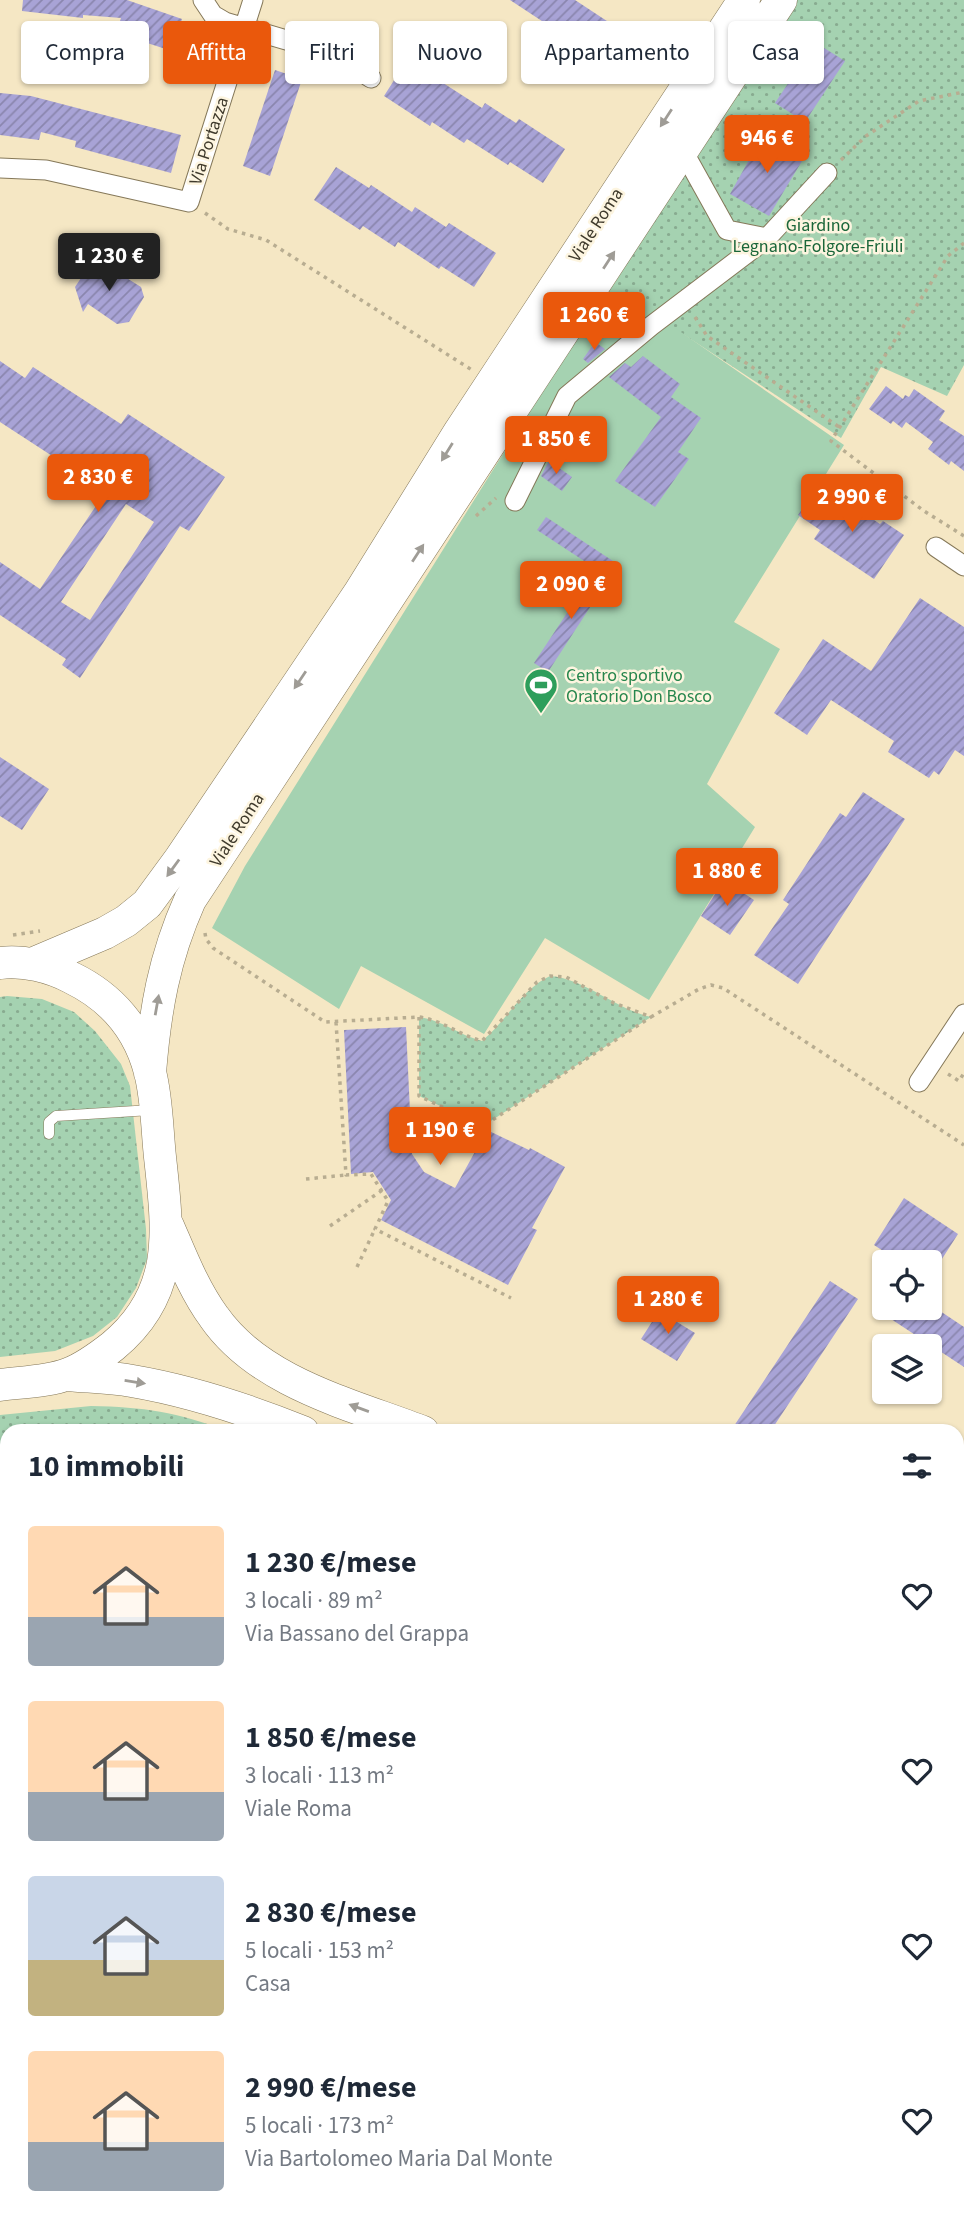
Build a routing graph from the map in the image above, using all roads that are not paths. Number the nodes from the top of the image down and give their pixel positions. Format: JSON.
{"nodes":[{"id":1,"x":203,"y":0,"type":"edge"},
{"id":2,"x":253,"y":0,"type":"edge"},
{"id":3,"x":744,"y":0,"type":"edge"},
{"id":4,"x":781,"y":0,"type":"edge"},
{"id":5,"x":223,"y":21,"type":"edge"},
{"id":6,"x":247,"y":21,"type":"edge"},
{"id":7,"x":227,"y":84,"type":"edge"},
{"id":8,"x":682,"y":149,"type":"junction"},
{"id":9,"x":0,"y":168,"type":"edge"},
{"id":10,"x":827,"y":173,"type":"road end"},
{"id":11,"x":768,"y":238,"type":"junction"},
{"id":12,"x":507,"y":498,"type":"road end"},
{"id":13,"x":936,"y":547,"type":"dead end"},
{"id":14,"x":964,"y":566,"type":"edge"},
{"id":15,"x":370,"y":601,"type":"junction"},
{"id":16,"x":5,"y":949,"type":"edge"},
{"id":17,"x":32,"y":964,"type":"junction"},
{"id":18,"x":964,"y":1014,"type":"edge"},
{"id":19,"x":150,"y":1073,"type":"junction"},
{"id":20,"x":919,"y":1082,"type":"dead end"},
{"id":21,"x":155,"y":1110,"type":"junction"},
{"id":22,"x":49,"y":1134,"type":"dead end"},
{"id":23,"x":167,"y":1224,"type":"junction"},
{"id":24,"x":67,"y":1375,"type":"junction"},
{"id":25,"x":0,"y":1385,"type":"edge"},
{"id":26,"x":282,"y":1424,"type":"edge"},
{"id":27,"x":402,"y":1424,"type":"edge"}],
"edges":[{"from":1,"to":5,"type":"street"},
{"from":2,"to":6,"type":"street","name":"Via Portazza"},
{"from":3,"to":15,"type":"main road","name":"Viale Roma","one_way":true},
{"from":4,"to":8,"type":"main road","name":"Viale Roma"},
{"from":7,"to":9,"type":"street","name":"Via Portazza"},
{"from":8,"to":11,"type":"street"},
{"from":15,"to":8,"type":"main road","name":"Viale Roma","one_way":true},
{"from":10,"to":11,"type":"street"},
{"from":11,"to":12,"type":"street"},
{"from":13,"to":14,"type":"street"},
{"from":15,"to":17,"type":"main road","name":"Viale Roma","one_way":true},
{"from":19,"to":15,"type":"main road","name":"Viale Roma","one_way":true},
{"from":16,"to":17,"type":"main road"},
{"from":17,"to":19,"type":"main road"},
{"from":18,"to":20,"type":"street"},
{"from":19,"to":21,"type":"main road"},
{"from":21,"to":22,"type":"lane"},
{"from":21,"to":23,"type":"main road"},
{"from":23,"to":24,"type":"main road"},
{"from":27,"to":23,"type":"main road","one_way":true},
{"from":24,"to":25,"type":"main road"},
{"from":24,"to":26,"type":"main road","one_way":true}]}
